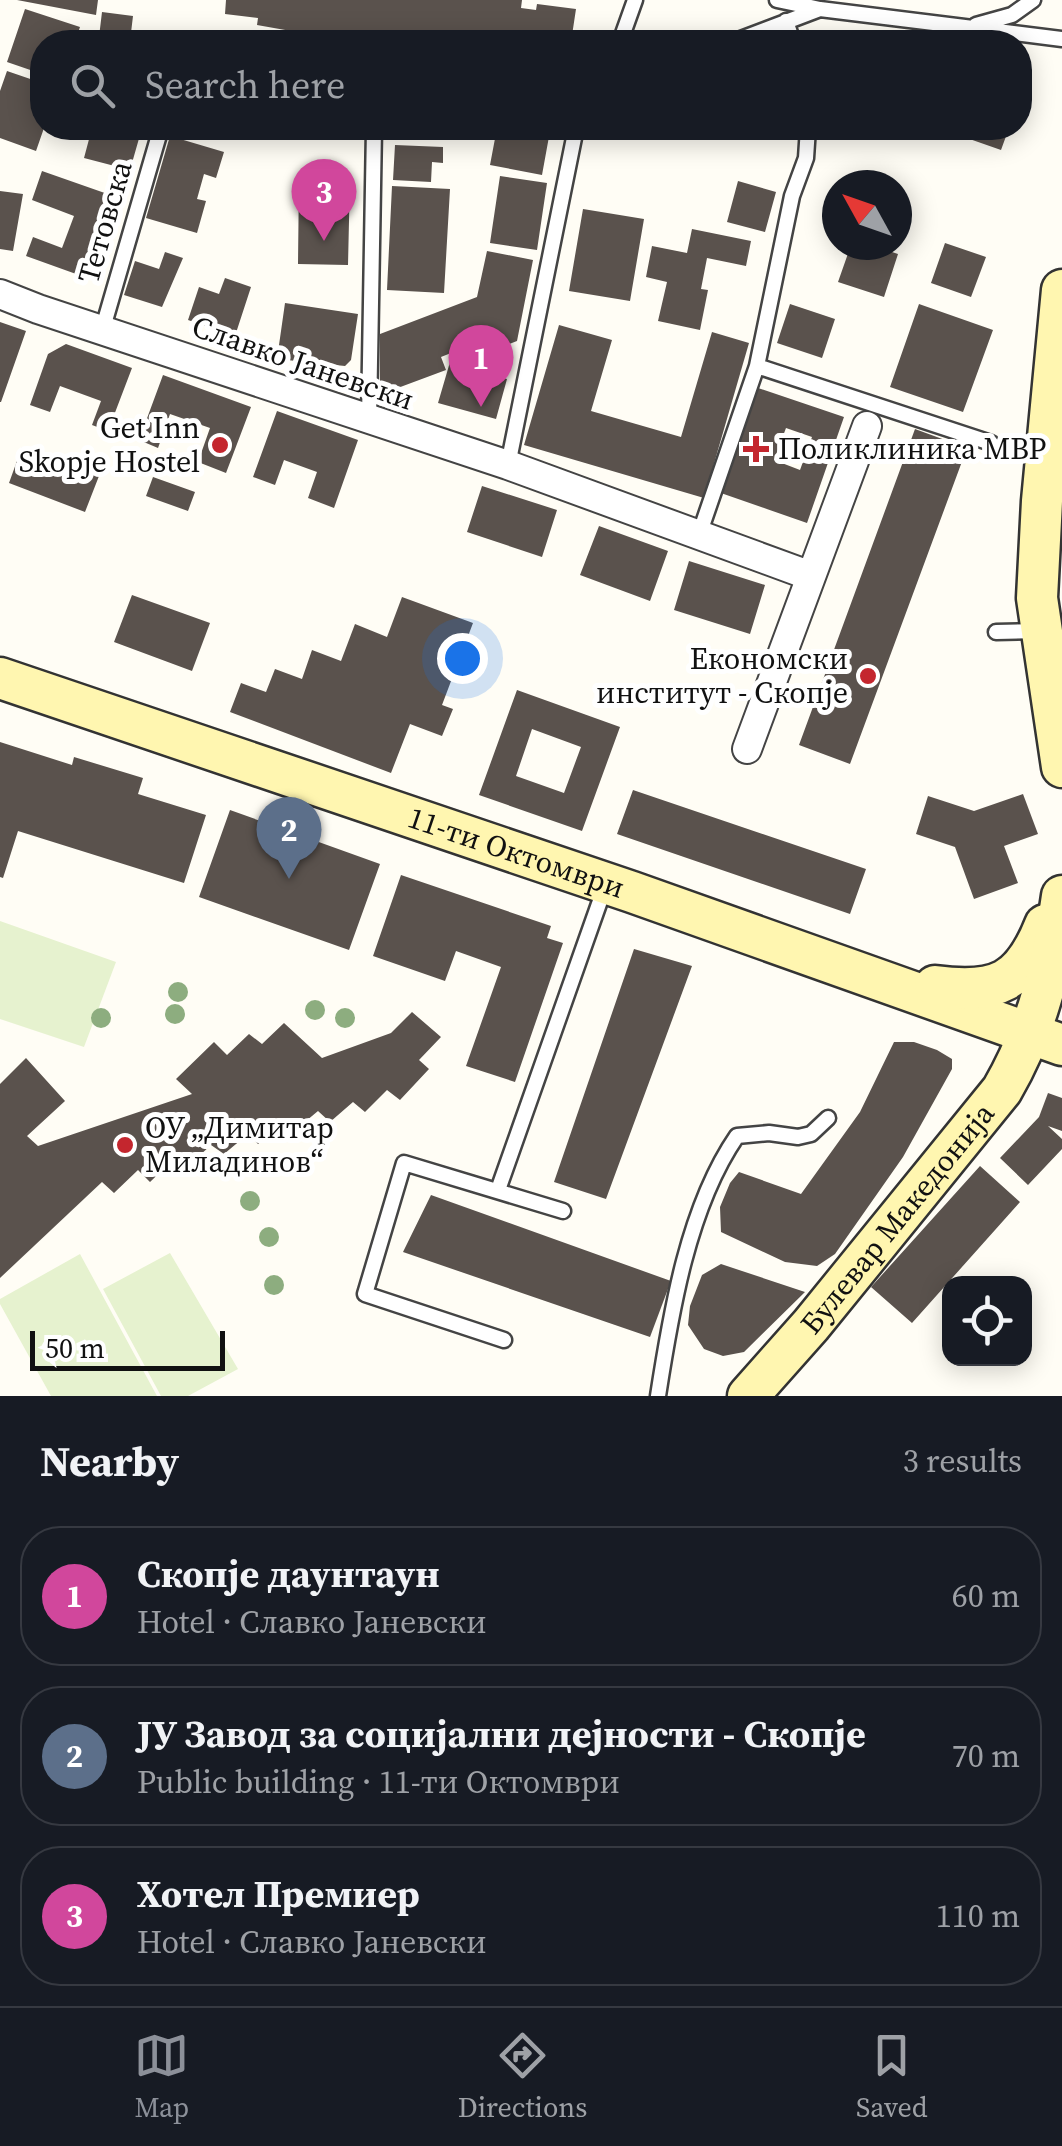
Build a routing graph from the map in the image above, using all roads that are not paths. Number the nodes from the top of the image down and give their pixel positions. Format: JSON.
{"nodes":[{"id":1,"x":635,"y":0,"type":"edge"},
{"id":2,"x":777,"y":0,"type":"edge"},
{"id":3,"x":1033,"y":0,"type":"edge"},
{"id":4,"x":820,"y":9,"type":"junction"},
{"id":5,"x":786,"y":21,"type":"junction"},
{"id":6,"x":970,"y":26,"type":"junction"},
{"id":7,"x":624,"y":30,"type":"edge"},
{"id":8,"x":763,"y":30,"type":"edge"},
{"id":9,"x":789,"y":30,"type":"edge"},
{"id":10,"x":998,"y":30,"type":"edge"},
{"id":11,"x":1032,"y":35,"type":"edge"},
{"id":12,"x":1062,"y":39,"type":"edge"},
{"id":13,"x":158,"y":140,"type":"edge"},
{"id":14,"x":374,"y":140,"type":"edge"},
{"id":15,"x":574,"y":140,"type":"edge"},
{"id":16,"x":807,"y":140,"type":"edge"},
{"id":17,"x":1062,"y":290,"type":"edge"},
{"id":18,"x":0,"y":294,"type":"edge"},
{"id":19,"x":102,"y":331,"type":"junction"},
{"id":20,"x":758,"y":366,"type":"junction"},
{"id":21,"x":369,"y":419,"type":"junction"},
{"id":22,"x":867,"y":426,"type":"dead end"},
{"id":23,"x":991,"y":443,"type":"dead end"},
{"id":24,"x":508,"y":465,"type":"junction"},
{"id":25,"x":699,"y":535,"type":"junction"},
{"id":26,"x":810,"y":576,"type":"junction"},
{"id":27,"x":1041,"y":631,"type":"junction"},
{"id":28,"x":996,"y":632,"type":"dead end"},
{"id":29,"x":0,"y":678,"type":"edge"},
{"id":30,"x":747,"y":749,"type":"dead end"},
{"id":31,"x":1062,"y":767,"type":"edge"},
{"id":32,"x":606,"y":884,"type":"junction"},
{"id":33,"x":1062,"y":885,"type":"edge"},
{"id":34,"x":1062,"y":896,"type":"edge"},
{"id":35,"x":880,"y":978,"type":"junction"},
{"id":36,"x":1046,"y":1038,"type":"edge"},
{"id":37,"x":828,"y":1118,"type":"dead end"},
{"id":38,"x":498,"y":1190,"type":"junction"},
{"id":39,"x":563,"y":1211,"type":"dead end"},
{"id":40,"x":504,"y":1340,"type":"dead end"},
{"id":41,"x":778,"y":1379,"type":"edge"},
{"id":42,"x":658,"y":1396,"type":"edge"},
{"id":43,"x":748,"y":1396,"type":"edge"}],
"edges":[{"from":1,"to":7,"type":"lane"},
{"from":2,"to":4,"type":"lane"},
{"from":3,"to":6,"type":"lane"},
{"from":4,"to":5,"type":"lane"},
{"from":4,"to":6,"type":"lane"},
{"from":5,"to":8,"type":"lane"},
{"from":5,"to":9,"type":"lane"},
{"from":6,"to":10,"type":"lane"},
{"from":11,"to":12,"type":"lane"},
{"from":13,"to":19,"type":"lane","name":"Тетовска"},
{"from":14,"to":21,"type":"lane"},
{"from":15,"to":24,"type":"lane"},
{"from":16,"to":20,"type":"lane"},
{"from":17,"to":27,"type":"street"},
{"from":18,"to":19,"type":"street","name":"Славко Јаневски"},
{"from":19,"to":21,"type":"street","name":"Славко Јаневски"},
{"from":20,"to":23,"type":"lane"},
{"from":20,"to":25,"type":"lane"},
{"from":21,"to":24,"type":"street","name":"Славко Јаневски"},
{"from":22,"to":26,"type":"street"},
{"from":24,"to":25,"type":"street","name":"Славко Јаневски"},
{"from":25,"to":26,"type":"street","name":"Славко Јаневски"},
{"from":26,"to":30,"type":"street"},
{"from":27,"to":28,"type":"lane"},
{"from":27,"to":31,"type":"street"},
{"from":29,"to":32,"type":"street","name":"11-ти Октомври"},
{"from":32,"to":35,"type":"street","name":"11-ти Октомври"},
{"from":32,"to":38,"type":"lane"},
{"from":33,"to":35,"type":"street"},
{"from":34,"to":36,"type":"street","name":"Булевар Македонија"},
{"from":35,"to":36,"type":"street","name":"11-ти Октомври"},
{"from":36,"to":41,"type":"street","name":"Булевар Македонија"},
{"from":37,"to":42,"type":"lane"},
{"from":38,"to":39,"type":"lane"},
{"from":38,"to":40,"type":"lane"},
{"from":41,"to":43,"type":"street","name":"Булевар Македонија"}]}
